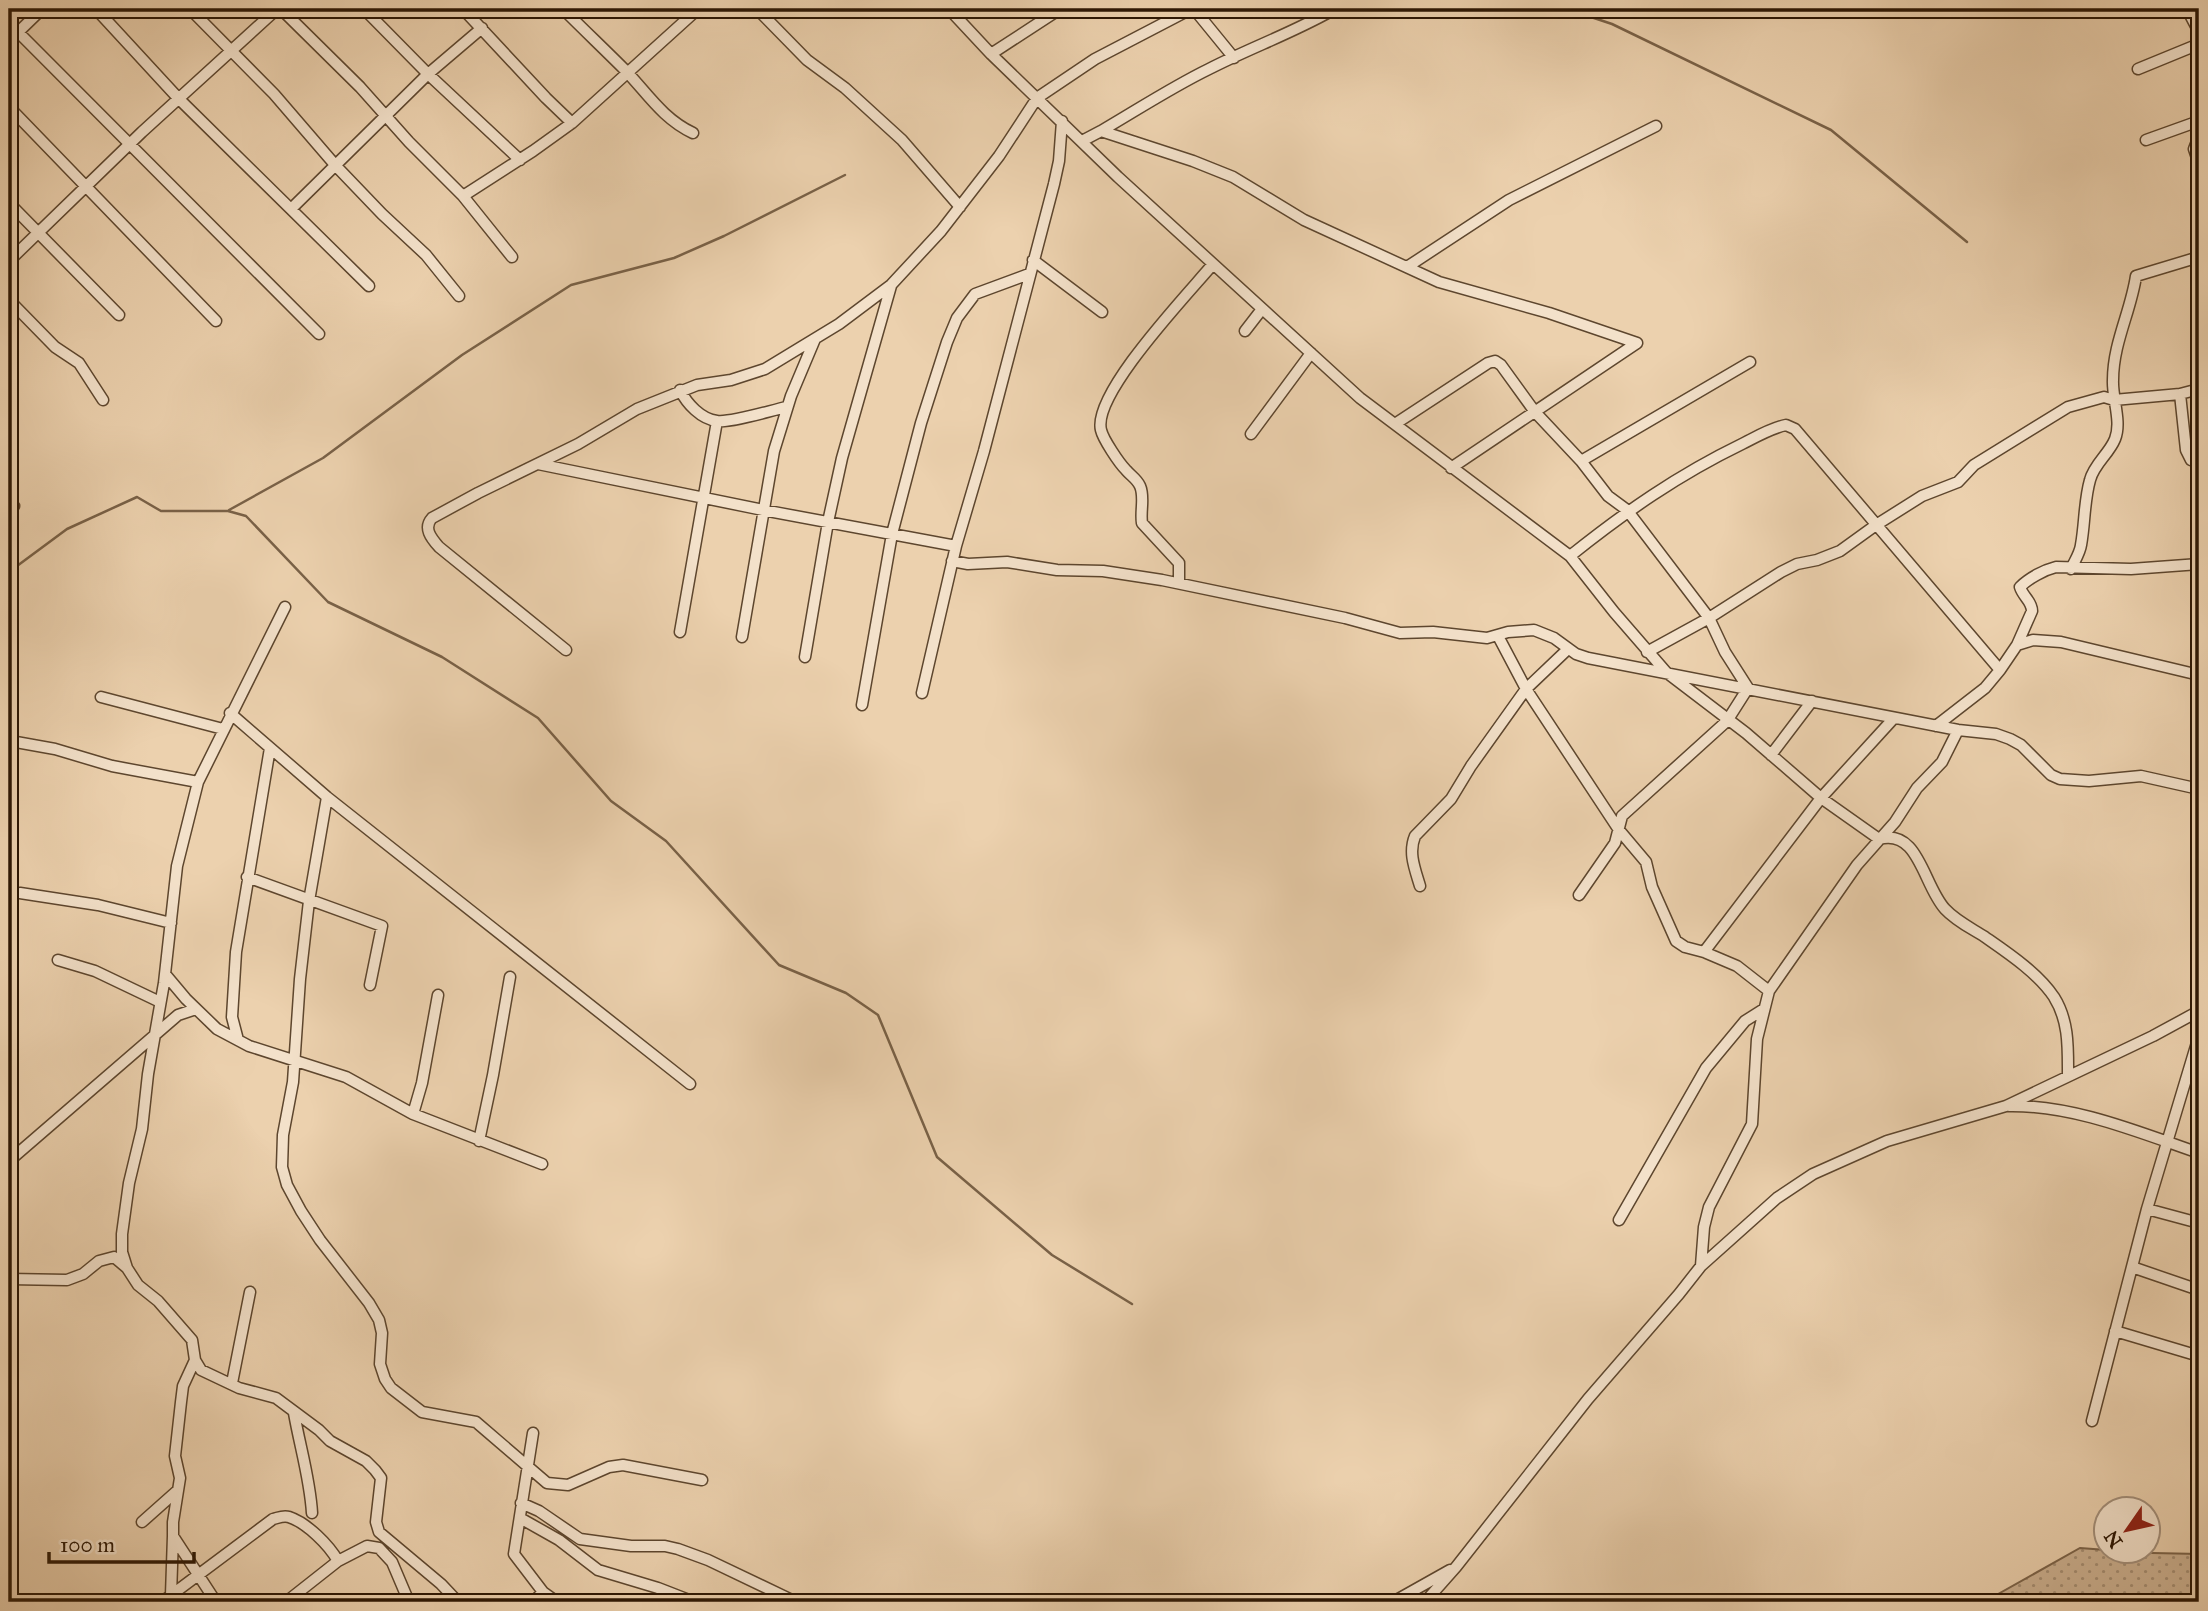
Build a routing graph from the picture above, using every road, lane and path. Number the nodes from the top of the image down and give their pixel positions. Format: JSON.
{"nodes":[{"id":1,"x":41,"y":9,"type":"edge"},
{"id":2,"x":96,"y":9,"type":"edge"},
{"id":3,"x":190,"y":9,"type":"edge"},
{"id":4,"x":279,"y":9,"type":"edge"},
{"id":5,"x":364,"y":9,"type":"edge"},
{"id":6,"x":463,"y":9,"type":"edge"},
{"id":7,"x":698,"y":9,"type":"edge"},
{"id":8,"x":949,"y":9,"type":"edge"},
{"id":9,"x":1060,"y":9,"type":"edge"},
{"id":10,"x":1193,"y":9,"type":"edge"},
{"id":11,"x":2187,"y":9,"type":"edge"},
{"id":12,"x":762,"y":10,"type":"edge"},
{"id":13,"x":565,"y":11,"type":"dead end"},
{"id":14,"x":1331,"y":11,"type":"dead end"},
{"id":15,"x":9,"y":23,"type":"edge"},
{"id":16,"x":482,"y":28,"type":"junction"},
{"id":17,"x":2199,"y":32,"type":"edge"},
{"id":18,"x":19,"y":33,"type":"junction"},
{"id":19,"x":9,"y":41,"type":"edge"},
{"id":20,"x":2199,"y":44,"type":"edge"},
{"id":21,"x":231,"y":52,"type":"junction"},
{"id":22,"x":991,"y":54,"type":"junction"},
{"id":23,"x":1234,"y":58,"type":"junction"},
{"id":24,"x":2138,"y":69,"type":"dead end"},
{"id":25,"x":626,"y":71,"type":"junction"},
{"id":26,"x":428,"y":74,"type":"junction"},
{"id":27,"x":1037,"y":98,"type":"junction"},
{"id":28,"x":178,"y":99,"type":"junction"},
{"id":29,"x":9,"y":107,"type":"edge"},
{"id":30,"x":385,"y":116,"type":"junction"},
{"id":31,"x":1062,"y":121,"type":"junction"},
{"id":32,"x":2199,"y":121,"type":"edge"},
{"id":33,"x":572,"y":123,"type":"junction"},
{"id":34,"x":1656,"y":126,"type":"dead end"},
{"id":35,"x":1101,"y":131,"type":"junction"},
{"id":36,"x":693,"y":133,"type":"dead end"},
{"id":37,"x":2199,"y":136,"type":"edge"},
{"id":38,"x":2146,"y":140,"type":"dead end"},
{"id":39,"x":1082,"y":141,"type":"junction"},
{"id":40,"x":131,"y":143,"type":"junction"},
{"id":41,"x":520,"y":160,"type":"junction"},
{"id":42,"x":2199,"y":164,"type":"edge"},
{"id":43,"x":336,"y":166,"type":"junction"},
{"id":44,"x":86,"y":186,"type":"junction"},
{"id":45,"x":463,"y":196,"type":"junction"},
{"id":46,"x":9,"y":203,"type":"edge"},
{"id":47,"x":960,"y":207,"type":"junction"},
{"id":48,"x":290,"y":209,"type":"junction"},
{"id":49,"x":38,"y":232,"type":"junction"},
{"id":50,"x":512,"y":257,"type":"dead end"},
{"id":51,"x":2199,"y":257,"type":"edge"},
{"id":52,"x":1033,"y":260,"type":"junction"},
{"id":53,"x":9,"y":261,"type":"edge"},
{"id":54,"x":1213,"y":264,"type":"junction"},
{"id":55,"x":1407,"y":267,"type":"junction"},
{"id":56,"x":1029,"y":274,"type":"junction"},
{"id":57,"x":891,"y":285,"type":"junction"},
{"id":58,"x":369,"y":286,"type":"dead end"},
{"id":59,"x":459,"y":296,"type":"dead end"},
{"id":60,"x":9,"y":300,"type":"edge"},
{"id":61,"x":1262,"y":309,"type":"junction"},
{"id":62,"x":1102,"y":312,"type":"dead end"},
{"id":63,"x":119,"y":315,"type":"dead end"},
{"id":64,"x":216,"y":321,"type":"dead end"},
{"id":65,"x":1245,"y":331,"type":"dead end"},
{"id":66,"x":319,"y":334,"type":"dead end"},
{"id":67,"x":815,"y":339,"type":"junction"},
{"id":68,"x":1311,"y":353,"type":"junction"},
{"id":69,"x":1750,"y":362,"type":"dead end"},
{"id":70,"x":2199,"y":388,"type":"edge"},
{"id":71,"x":680,"y":390,"type":"junction"},
{"id":72,"x":2180,"y":394,"type":"junction"},
{"id":73,"x":103,"y":400,"type":"dead end"},
{"id":74,"x":2114,"y":400,"type":"junction"},
{"id":75,"x":787,"y":407,"type":"junction"},
{"id":76,"x":1535,"y":412,"type":"junction"},
{"id":77,"x":717,"y":421,"type":"junction"},
{"id":78,"x":1395,"y":424,"type":"junction"},
{"id":79,"x":1251,"y":434,"type":"dead end"},
{"id":80,"x":1581,"y":461,"type":"junction"},
{"id":81,"x":2199,"y":463,"type":"edge"},
{"id":82,"x":538,"y":464,"type":"junction"},
{"id":83,"x":1451,"y":468,"type":"junction"},
{"id":84,"x":705,"y":499,"type":"junction"},
{"id":85,"x":763,"y":510,"type":"junction"},
{"id":86,"x":1627,"y":510,"type":"junction"},
{"id":87,"x":828,"y":522,"type":"junction"},
{"id":88,"x":1876,"y":525,"type":"junction"},
{"id":89,"x":892,"y":534,"type":"junction"},
{"id":90,"x":956,"y":546,"type":"junction"},
{"id":91,"x":2081,"y":547,"type":"junction"},
{"id":92,"x":1570,"y":556,"type":"junction"},
{"id":93,"x":952,"y":561,"type":"junction"},
{"id":94,"x":2199,"y":564,"type":"edge"},
{"id":95,"x":2097,"y":568,"type":"junction"},
{"id":96,"x":2071,"y":569,"type":"junction"},
{"id":97,"x":1179,"y":583,"type":"junction"},
{"id":98,"x":285,"y":607,"type":"dead end"},
{"id":99,"x":1709,"y":618,"type":"junction"},
{"id":100,"x":680,"y":632,"type":"dead end"},
{"id":101,"x":1498,"y":636,"type":"junction"},
{"id":102,"x":742,"y":638,"type":"dead end"},
{"id":103,"x":2017,"y":645,"type":"junction"},
{"id":104,"x":1568,"y":649,"type":"junction"},
{"id":105,"x":566,"y":650,"type":"dead end"},
{"id":106,"x":1647,"y":652,"type":"junction"},
{"id":107,"x":806,"y":657,"type":"dead end"},
{"id":108,"x":2000,"y":670,"type":"junction"},
{"id":109,"x":1667,"y":672,"type":"junction"},
{"id":110,"x":2199,"y":675,"type":"edge"},
{"id":111,"x":1748,"y":688,"type":"junction"},
{"id":112,"x":1526,"y":689,"type":"junction"},
{"id":113,"x":922,"y":692,"type":"dead end"},
{"id":114,"x":101,"y":697,"type":"dead end"},
{"id":115,"x":1812,"y":701,"type":"junction"},
{"id":116,"x":862,"y":705,"type":"dead end"},
{"id":117,"x":230,"y":713,"type":"junction"},
{"id":118,"x":1894,"y":718,"type":"junction"},
{"id":119,"x":1727,"y":721,"type":"junction"},
{"id":120,"x":1936,"y":726,"type":"junction"},
{"id":121,"x":223,"y":729,"type":"junction"},
{"id":122,"x":1958,"y":730,"type":"junction"},
{"id":123,"x":16,"y":743,"type":"dead end"},
{"id":124,"x":270,"y":748,"type":"junction"},
{"id":125,"x":1771,"y":755,"type":"junction"},
{"id":126,"x":198,"y":782,"type":"junction"},
{"id":127,"x":2199,"y":789,"type":"edge"},
{"id":128,"x":327,"y":797,"type":"junction"},
{"id":129,"x":1821,"y":798,"type":"junction"},
{"id":130,"x":1619,"y":830,"type":"junction"},
{"id":131,"x":1879,"y":839,"type":"junction"},
{"id":132,"x":247,"y":877,"type":"junction"},
{"id":133,"x":1420,"y":886,"type":"dead end"},
{"id":134,"x":20,"y":893,"type":"dead end"},
{"id":135,"x":1579,"y":895,"type":"dead end"},
{"id":136,"x":309,"y":901,"type":"junction"},
{"id":137,"x":171,"y":923,"type":"junction"},
{"id":138,"x":1704,"y":952,"type":"junction"},
{"id":139,"x":58,"y":960,"type":"dead end"},
{"id":140,"x":165,"y":974,"type":"junction"},
{"id":141,"x":510,"y":977,"type":"dead end"},
{"id":142,"x":370,"y":985,"type":"dead end"},
{"id":143,"x":1769,"y":991,"type":"junction"},
{"id":144,"x":438,"y":995,"type":"dead end"},
{"id":145,"x":160,"y":1002,"type":"junction"},
{"id":146,"x":196,"y":1009,"type":"junction"},
{"id":147,"x":1764,"y":1009,"type":"junction"},
{"id":148,"x":2199,"y":1011,"type":"edge"},
{"id":149,"x":2199,"y":1036,"type":"edge"},
{"id":150,"x":154,"y":1038,"type":"junction"},
{"id":151,"x":238,"y":1040,"type":"junction"},
{"id":152,"x":293,"y":1060,"type":"junction"},
{"id":153,"x":2186,"y":1074,"type":"junction"},
{"id":154,"x":2068,"y":1075,"type":"junction"},
{"id":155,"x":2199,"y":1078,"type":"edge"},
{"id":156,"x":690,"y":1084,"type":"dead end"},
{"id":157,"x":2006,"y":1106,"type":"junction"},
{"id":158,"x":413,"y":1114,"type":"junction"},
{"id":159,"x":479,"y":1141,"type":"junction"},
{"id":160,"x":2167,"y":1142,"type":"junction"},
{"id":161,"x":2199,"y":1153,"type":"edge"},
{"id":162,"x":9,"y":1161,"type":"edge"},
{"id":163,"x":542,"y":1164,"type":"dead end"},
{"id":164,"x":2147,"y":1209,"type":"junction"},
{"id":165,"x":1619,"y":1220,"type":"dead end"},
{"id":166,"x":2199,"y":1223,"type":"edge"},
{"id":167,"x":1700,"y":1266,"type":"junction"},
{"id":168,"x":2132,"y":1267,"type":"junction"},
{"id":169,"x":127,"y":1268,"type":"junction"},
{"id":170,"x":9,"y":1279,"type":"edge"},
{"id":171,"x":2199,"y":1290,"type":"edge"},
{"id":172,"x":250,"y":1292,"type":"dead end"},
{"id":173,"x":2115,"y":1331,"type":"junction"},
{"id":174,"x":2199,"y":1356,"type":"edge"},
{"id":175,"x":195,"y":1360,"type":"junction"},
{"id":176,"x":232,"y":1383,"type":"junction"},
{"id":177,"x":294,"y":1413,"type":"junction"},
{"id":178,"x":2092,"y":1421,"type":"dead end"},
{"id":179,"x":533,"y":1433,"type":"dead end"},
{"id":180,"x":528,"y":1465,"type":"junction"},
{"id":181,"x":702,"y":1480,"type":"dead end"},
{"id":182,"x":178,"y":1490,"type":"junction"},
{"id":183,"x":521,"y":1503,"type":"junction"},
{"id":184,"x":312,"y":1513,"type":"dead end"},
{"id":185,"x":520,"y":1518,"type":"junction"},
{"id":186,"x":142,"y":1522,"type":"dead end"},
{"id":187,"x":173,"y":1536,"type":"junction"},
{"id":188,"x":338,"y":1562,"type":"junction"},
{"id":189,"x":1456,"y":1567,"type":"junction"},
{"id":190,"x":198,"y":1574,"type":"junction"},
{"id":191,"x":543,"y":1592,"type":"junction"},
{"id":192,"x":167,"y":1599,"type":"edge"},
{"id":193,"x":216,"y":1602,"type":"edge"},
{"id":194,"x":286,"y":1602,"type":"edge"},
{"id":195,"x":409,"y":1602,"type":"edge"},
{"id":196,"x":458,"y":1602,"type":"edge"},
{"id":197,"x":533,"y":1602,"type":"edge"},
{"id":198,"x":557,"y":1602,"type":"edge"},
{"id":199,"x":694,"y":1602,"type":"edge"},
{"id":200,"x":796,"y":1602,"type":"edge"},
{"id":201,"x":1393,"y":1602,"type":"edge"},
{"id":202,"x":1425,"y":1602,"type":"edge"}],
"edges":[{"from":1,"to":18,"type":"street"},
{"from":2,"to":28,"type":"street"},
{"from":3,"to":21,"type":"street"},
{"from":4,"to":21,"type":"street"},
{"from":4,"to":30,"type":"street"},
{"from":5,"to":26,"type":"street"},
{"from":6,"to":16,"type":"street"},
{"from":7,"to":25,"type":"street"},
{"from":8,"to":22,"type":"street"},
{"from":9,"to":22,"type":"street"},
{"from":10,"to":23,"type":"street"},
{"from":10,"to":27,"type":"street"},
{"from":11,"to":17,"type":"street"},
{"from":12,"to":47,"type":"street"},
{"from":13,"to":25,"type":"street"},
{"from":14,"to":23,"type":"street"},
{"from":15,"to":18,"type":"street"},
{"from":16,"to":26,"type":"street"},
{"from":16,"to":33,"type":"street"},
{"from":18,"to":19,"type":"street"},
{"from":18,"to":40,"type":"street"},
{"from":20,"to":24,"type":"street"},
{"from":21,"to":28,"type":"street"},
{"from":21,"to":43,"type":"street"},
{"from":22,"to":27,"type":"street"},
{"from":23,"to":35,"type":"street"},
{"from":25,"to":33,"type":"street"},
{"from":25,"to":36,"type":"street"},
{"from":26,"to":30,"type":"street"},
{"from":26,"to":41,"type":"street"},
{"from":27,"to":31,"type":"street"},
{"from":27,"to":47,"type":"street"},
{"from":28,"to":40,"type":"street"},
{"from":28,"to":48,"type":"street"},
{"from":29,"to":44,"type":"street"},
{"from":30,"to":43,"type":"street"},
{"from":30,"to":45,"type":"street"},
{"from":31,"to":39,"type":"street"},
{"from":31,"to":52,"type":"street"},
{"from":32,"to":38,"type":"street"},
{"from":33,"to":41,"type":"street"},
{"from":34,"to":55,"type":"street"},
{"from":35,"to":39,"type":"street"},
{"from":35,"to":55,"type":"street"},
{"from":37,"to":42,"type":"street"},
{"from":39,"to":54,"type":"street"},
{"from":40,"to":44,"type":"street"},
{"from":40,"to":66,"type":"street"},
{"from":41,"to":45,"type":"street"},
{"from":43,"to":48,"type":"street"},
{"from":43,"to":59,"type":"street"},
{"from":44,"to":49,"type":"street"},
{"from":44,"to":64,"type":"street"},
{"from":45,"to":50,"type":"street"},
{"from":46,"to":49,"type":"street"},
{"from":47,"to":57,"type":"street"},
{"from":48,"to":58,"type":"street"},
{"from":49,"to":53,"type":"street"},
{"from":49,"to":63,"type":"street"},
{"from":51,"to":74,"type":"street"},
{"from":52,"to":56,"type":"street"},
{"from":52,"to":62,"type":"street"},
{"from":54,"to":61,"type":"street"},
{"from":54,"to":97,"type":"street"},
{"from":55,"to":76,"type":"street"},
{"from":56,"to":89,"type":"street"},
{"from":56,"to":90,"type":"street"},
{"from":57,"to":67,"type":"street"},
{"from":57,"to":87,"type":"street"},
{"from":60,"to":73,"type":"street"},
{"from":61,"to":65,"type":"street"},
{"from":61,"to":68,"type":"street"},
{"from":67,"to":71,"type":"street"},
{"from":67,"to":75,"type":"street"},
{"from":68,"to":78,"type":"street"},
{"from":68,"to":79,"type":"street"},
{"from":69,"to":80,"type":"street"},
{"from":70,"to":72,"type":"street"},
{"from":71,"to":77,"type":"street"},
{"from":71,"to":82,"type":"street"},
{"from":72,"to":74,"type":"street"},
{"from":72,"to":81,"type":"street"},
{"from":74,"to":88,"type":"street"},
{"from":74,"to":91,"type":"street"},
{"from":75,"to":77,"type":"street"},
{"from":75,"to":85,"type":"street"},
{"from":76,"to":78,"type":"street"},
{"from":76,"to":80,"type":"street"},
{"from":76,"to":83,"type":"street"},
{"from":77,"to":84,"type":"street"},
{"from":78,"to":83,"type":"street"},
{"from":80,"to":86,"type":"street"},
{"from":82,"to":84,"type":"street"},
{"from":82,"to":105,"type":"street"},
{"from":83,"to":92,"type":"street"},
{"from":84,"to":85,"type":"street"},
{"from":84,"to":100,"type":"street"},
{"from":85,"to":87,"type":"street"},
{"from":85,"to":102,"type":"street"},
{"from":86,"to":88,"type":"street"},
{"from":86,"to":92,"type":"street"},
{"from":86,"to":99,"type":"street"},
{"from":87,"to":89,"type":"street"},
{"from":87,"to":107,"type":"street"},
{"from":88,"to":99,"type":"street"},
{"from":88,"to":108,"type":"street"},
{"from":89,"to":90,"type":"street"},
{"from":89,"to":116,"type":"street"},
{"from":90,"to":93,"type":"street"},
{"from":91,"to":95,"type":"street"},
{"from":91,"to":96,"type":"street"},
{"from":92,"to":106,"type":"street"},
{"from":93,"to":97,"type":"street"},
{"from":93,"to":113,"type":"street"},
{"from":94,"to":95,"type":"street"},
{"from":95,"to":96,"type":"street"},
{"from":96,"to":103,"type":"street"},
{"from":97,"to":101,"type":"street"},
{"from":98,"to":117,"type":"street"},
{"from":99,"to":106,"type":"street"},
{"from":99,"to":111,"type":"street"},
{"from":101,"to":104,"type":"street"},
{"from":101,"to":112,"type":"street"},
{"from":103,"to":108,"type":"street"},
{"from":103,"to":110,"type":"street"},
{"from":104,"to":109,"type":"street"},
{"from":104,"to":112,"type":"street"},
{"from":106,"to":109,"type":"street"},
{"from":108,"to":120,"type":"street"},
{"from":109,"to":111,"type":"street"},
{"from":109,"to":119,"type":"street"},
{"from":111,"to":115,"type":"street"},
{"from":111,"to":119,"type":"street"},
{"from":112,"to":130,"type":"street"},
{"from":112,"to":133,"type":"street"},
{"from":114,"to":121,"type":"street"},
{"from":115,"to":118,"type":"street"},
{"from":115,"to":125,"type":"street"},
{"from":117,"to":121,"type":"street"},
{"from":117,"to":124,"type":"street"},
{"from":118,"to":120,"type":"street"},
{"from":118,"to":129,"type":"street"},
{"from":119,"to":125,"type":"street"},
{"from":119,"to":130,"type":"street"},
{"from":120,"to":122,"type":"street"},
{"from":121,"to":126,"type":"street"},
{"from":122,"to":127,"type":"street"},
{"from":122,"to":131,"type":"street"},
{"from":123,"to":126,"type":"street"},
{"from":124,"to":128,"type":"street"},
{"from":124,"to":132,"type":"street"},
{"from":125,"to":129,"type":"street"},
{"from":126,"to":137,"type":"street"},
{"from":128,"to":136,"type":"street"},
{"from":128,"to":156,"type":"street"},
{"from":129,"to":131,"type":"street"},
{"from":129,"to":138,"type":"street"},
{"from":130,"to":135,"type":"street"},
{"from":130,"to":138,"type":"street"},
{"from":131,"to":143,"type":"street"},
{"from":131,"to":154,"type":"street"},
{"from":132,"to":136,"type":"street"},
{"from":132,"to":151,"type":"street"},
{"from":134,"to":137,"type":"street"},
{"from":136,"to":142,"type":"street"},
{"from":136,"to":152,"type":"street"},
{"from":137,"to":140,"type":"street"},
{"from":138,"to":143,"type":"street"},
{"from":139,"to":145,"type":"street"},
{"from":140,"to":145,"type":"street"},
{"from":140,"to":146,"type":"street"},
{"from":141,"to":159,"type":"street"},
{"from":143,"to":147,"type":"street"},
{"from":144,"to":158,"type":"street"},
{"from":145,"to":150,"type":"street"},
{"from":146,"to":150,"type":"street"},
{"from":146,"to":151,"type":"street"},
{"from":147,"to":165,"type":"street"},
{"from":147,"to":167,"type":"street"},
{"from":148,"to":154,"type":"street"},
{"from":149,"to":153,"type":"street"},
{"from":150,"to":162,"type":"street"},
{"from":150,"to":169,"type":"street"},
{"from":151,"to":152,"type":"street"},
{"from":152,"to":158,"type":"street"},
{"from":152,"to":180,"type":"street"},
{"from":153,"to":155,"type":"street"},
{"from":153,"to":160,"type":"street"},
{"from":154,"to":157,"type":"street"},
{"from":157,"to":160,"type":"street"},
{"from":157,"to":167,"type":"street"},
{"from":158,"to":159,"type":"street"},
{"from":159,"to":163,"type":"street"},
{"from":160,"to":161,"type":"street"},
{"from":160,"to":164,"type":"street"},
{"from":164,"to":166,"type":"street"},
{"from":164,"to":168,"type":"street"},
{"from":167,"to":189,"type":"street"},
{"from":168,"to":171,"type":"street"},
{"from":168,"to":173,"type":"street"},
{"from":169,"to":170,"type":"street"},
{"from":169,"to":175,"type":"street"},
{"from":172,"to":176,"type":"street"},
{"from":173,"to":174,"type":"street"},
{"from":173,"to":178,"type":"street"},
{"from":175,"to":176,"type":"street"},
{"from":175,"to":182,"type":"street"},
{"from":176,"to":177,"type":"street"},
{"from":177,"to":184,"type":"street"},
{"from":177,"to":196,"type":"street"},
{"from":179,"to":180,"type":"street"},
{"from":180,"to":181,"type":"street"},
{"from":180,"to":183,"type":"street"},
{"from":182,"to":186,"type":"street"},
{"from":182,"to":187,"type":"street"},
{"from":183,"to":185,"type":"street"},
{"from":183,"to":200,"type":"street"},
{"from":185,"to":191,"type":"street"},
{"from":185,"to":199,"type":"street"},
{"from":187,"to":190,"type":"street"},
{"from":187,"to":192,"type":"street"},
{"from":188,"to":190,"type":"street"},
{"from":188,"to":194,"type":"street"},
{"from":188,"to":195,"type":"street"},
{"from":189,"to":201,"type":"street"},
{"from":189,"to":202,"type":"street"},
{"from":190,"to":192,"type":"street"},
{"from":190,"to":193,"type":"street"},
{"from":191,"to":197,"type":"street"},
{"from":191,"to":198,"type":"street"}]}
